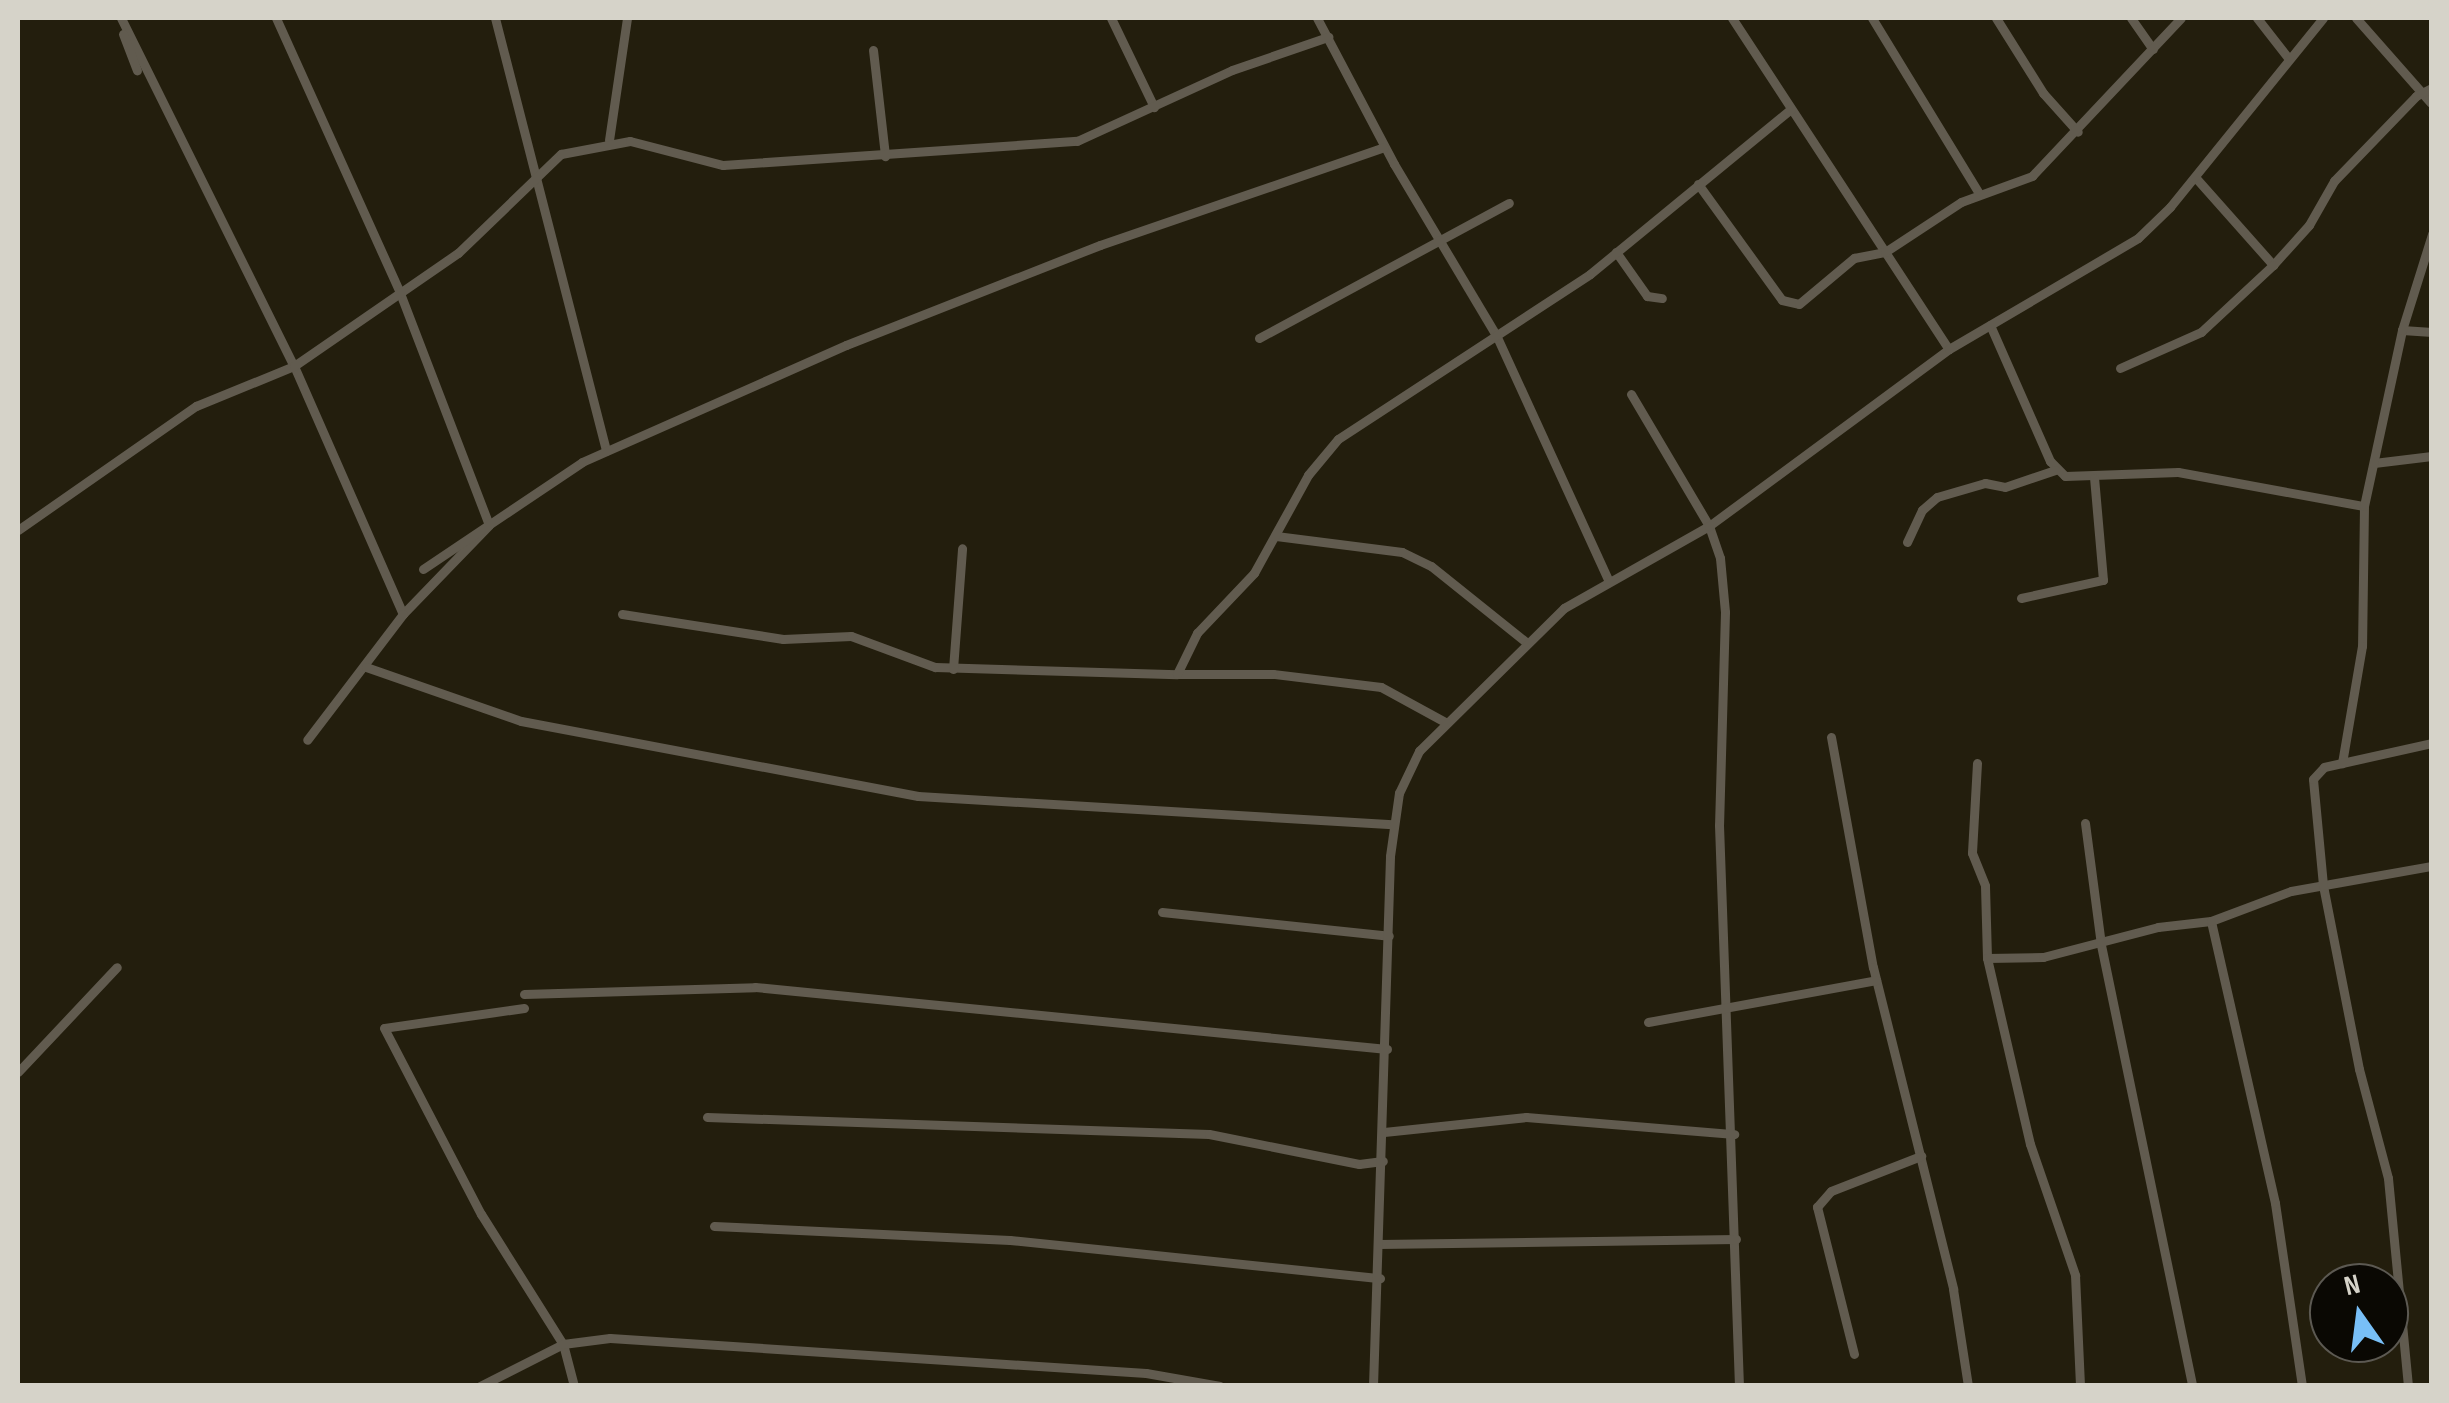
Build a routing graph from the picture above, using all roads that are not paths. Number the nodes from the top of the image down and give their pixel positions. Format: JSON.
{"nodes":[{"id":1,"x":119,"y":18,"type":"edge"},
{"id":2,"x":276,"y":18,"type":"edge"},
{"id":3,"x":495,"y":18,"type":"edge"},
{"id":4,"x":627,"y":18,"type":"edge"},
{"id":5,"x":1110,"y":18,"type":"edge"},
{"id":6,"x":1317,"y":18,"type":"edge"},
{"id":7,"x":1732,"y":18,"type":"edge"},
{"id":8,"x":1872,"y":18,"type":"edge"},
{"id":9,"x":1996,"y":18,"type":"edge"},
{"id":10,"x":2131,"y":18,"type":"edge"},
{"id":11,"x":2181,"y":18,"type":"edge"},
{"id":12,"x":2257,"y":18,"type":"edge"},
{"id":13,"x":2323,"y":18,"type":"edge"},
{"id":14,"x":2356,"y":18,"type":"edge"},
{"id":15,"x":1328,"y":37,"type":"junction"},
{"id":16,"x":873,"y":50,"type":"dead end"},
{"id":17,"x":2153,"y":50,"type":"junction"},
{"id":18,"x":2289,"y":59,"type":"junction"},
{"id":19,"x":137,"y":70,"type":"dead end"},
{"id":20,"x":2427,"y":90,"type":"edge"},
{"id":21,"x":2431,"y":102,"type":"edge"},
{"id":22,"x":1154,"y":107,"type":"junction"},
{"id":23,"x":1791,"y":109,"type":"junction"},
{"id":24,"x":2078,"y":132,"type":"junction"},
{"id":25,"x":608,"y":140,"type":"junction"},
{"id":26,"x":1384,"y":147,"type":"junction"},
{"id":27,"x":885,"y":156,"type":"junction"},
{"id":28,"x":531,"y":176,"type":"junction"},
{"id":29,"x":2194,"y":177,"type":"junction"},
{"id":30,"x":1698,"y":184,"type":"junction"},
{"id":31,"x":1979,"y":193,"type":"junction"},
{"id":32,"x":1509,"y":203,"type":"dead end"},
{"id":33,"x":2432,"y":234,"type":"edge"},
{"id":34,"x":1616,"y":252,"type":"junction"},
{"id":35,"x":1886,"y":252,"type":"junction"},
{"id":36,"x":2273,"y":265,"type":"junction"},
{"id":37,"x":400,"y":293,"type":"junction"},
{"id":38,"x":1662,"y":298,"type":"dead end"},
{"id":39,"x":1990,"y":325,"type":"junction"},
{"id":40,"x":2402,"y":330,"type":"junction"},
{"id":41,"x":2432,"y":332,"type":"edge"},
{"id":42,"x":1497,"y":337,"type":"junction"},
{"id":43,"x":1259,"y":338,"type":"dead end"},
{"id":44,"x":1950,"y":349,"type":"junction"},
{"id":45,"x":294,"y":366,"type":"junction"},
{"id":46,"x":2120,"y":368,"type":"dead end"},
{"id":47,"x":1631,"y":394,"type":"dead end"},
{"id":48,"x":606,"y":451,"type":"junction"},
{"id":49,"x":2432,"y":456,"type":"edge"},
{"id":50,"x":2374,"y":464,"type":"junction"},
{"id":51,"x":2054,"y":470,"type":"junction"},
{"id":52,"x":2094,"y":478,"type":"junction"},
{"id":53,"x":2364,"y":506,"type":"junction"},
{"id":54,"x":1710,"y":526,"type":"junction"},
{"id":55,"x":18,"y":530,"type":"edge"},
{"id":56,"x":1276,"y":536,"type":"junction"},
{"id":57,"x":1907,"y":542,"type":"dead end"},
{"id":58,"x":962,"y":548,"type":"dead end"},
{"id":59,"x":423,"y":569,"type":"dead end"},
{"id":60,"x":1608,"y":580,"type":"junction"},
{"id":61,"x":2020,"y":598,"type":"dead end"},
{"id":62,"x":404,"y":614,"type":"junction"},
{"id":63,"x":622,"y":614,"type":"dead end"},
{"id":64,"x":1526,"y":642,"type":"junction"},
{"id":65,"x":366,"y":667,"type":"junction"},
{"id":66,"x":954,"y":669,"type":"junction"},
{"id":67,"x":1177,"y":674,"type":"junction"},
{"id":68,"x":1445,"y":722,"type":"junction"},
{"id":69,"x":1831,"y":737,"type":"dead end"},
{"id":70,"x":307,"y":740,"type":"dead end"},
{"id":71,"x":2432,"y":743,"type":"edge"},
{"id":72,"x":1977,"y":764,"type":"dead end"},
{"id":73,"x":2342,"y":764,"type":"junction"},
{"id":74,"x":2085,"y":823,"type":"dead end"},
{"id":75,"x":1392,"y":824,"type":"junction"},
{"id":76,"x":2432,"y":866,"type":"edge"},
{"id":77,"x":2323,"y":885,"type":"junction"},
{"id":78,"x":1162,"y":912,"type":"dead end"},
{"id":79,"x":2210,"y":921,"type":"junction"},
{"id":80,"x":1389,"y":936,"type":"junction"},
{"id":81,"x":2101,"y":945,"type":"junction"},
{"id":82,"x":1986,"y":958,"type":"junction"},
{"id":83,"x":117,"y":966,"type":"dead end"},
{"id":84,"x":1876,"y":980,"type":"junction"},
{"id":85,"x":524,"y":994,"type":"dead end"},
{"id":86,"x":1728,"y":1006,"type":"junction"},
{"id":87,"x":524,"y":1008,"type":"dead end"},
{"id":88,"x":1648,"y":1022,"type":"dead end"},
{"id":89,"x":1388,"y":1050,"type":"junction"},
{"id":90,"x":18,"y":1072,"type":"edge"},
{"id":91,"x":708,"y":1117,"type":"dead end"},
{"id":92,"x":1384,"y":1132,"type":"junction"},
{"id":93,"x":1734,"y":1134,"type":"junction"},
{"id":94,"x":1921,"y":1156,"type":"junction"},
{"id":95,"x":1383,"y":1161,"type":"junction"},
{"id":96,"x":714,"y":1226,"type":"dead end"},
{"id":97,"x":1736,"y":1239,"type":"junction"},
{"id":98,"x":1378,"y":1244,"type":"junction"},
{"id":99,"x":1380,"y":1278,"type":"junction"},
{"id":100,"x":563,"y":1344,"type":"junction"},
{"id":101,"x":1854,"y":1354,"type":"dead end"},
{"id":102,"x":480,"y":1386,"type":"edge"},
{"id":103,"x":574,"y":1386,"type":"edge"},
{"id":104,"x":1220,"y":1386,"type":"edge"},
{"id":105,"x":1373,"y":1386,"type":"edge"},
{"id":106,"x":1739,"y":1386,"type":"edge"},
{"id":107,"x":1968,"y":1386,"type":"edge"},
{"id":108,"x":2080,"y":1386,"type":"edge"},
{"id":109,"x":2192,"y":1386,"type":"edge"},
{"id":110,"x":2302,"y":1386,"type":"edge"},
{"id":111,"x":2408,"y":1386,"type":"edge"}],
"edges":[{"from":1,"to":19,"type":"street"},
{"from":1,"to":45,"type":"street"},
{"from":2,"to":37,"type":"street"},
{"from":3,"to":28,"type":"street"},
{"from":4,"to":25,"type":"street"},
{"from":5,"to":22,"type":"street"},
{"from":6,"to":15,"type":"street"},
{"from":7,"to":23,"type":"street"},
{"from":8,"to":31,"type":"street"},
{"from":9,"to":24,"type":"street"},
{"from":10,"to":17,"type":"street"},
{"from":11,"to":17,"type":"street"},
{"from":12,"to":18,"type":"street"},
{"from":13,"to":18,"type":"street"},
{"from":14,"to":20,"type":"street"},
{"from":15,"to":22,"type":"street"},
{"from":15,"to":26,"type":"street"},
{"from":16,"to":27,"type":"street"},
{"from":17,"to":24,"type":"street"},
{"from":18,"to":29,"type":"street"},
{"from":20,"to":21,"type":"street"},
{"from":20,"to":36,"type":"street"},
{"from":22,"to":27,"type":"street"},
{"from":23,"to":30,"type":"street"},
{"from":23,"to":35,"type":"street"},
{"from":24,"to":31,"type":"street"},
{"from":25,"to":27,"type":"street"},
{"from":25,"to":28,"type":"street"},
{"from":26,"to":42,"type":"street"},
{"from":26,"to":48,"type":"street"},
{"from":28,"to":37,"type":"street"},
{"from":28,"to":48,"type":"street"},
{"from":29,"to":36,"type":"street"},
{"from":29,"to":39,"type":"street"},
{"from":30,"to":34,"type":"street"},
{"from":30,"to":35,"type":"street"},
{"from":31,"to":35,"type":"street"},
{"from":32,"to":43,"type":"street"},
{"from":33,"to":40,"type":"street"},
{"from":34,"to":38,"type":"street"},
{"from":34,"to":42,"type":"street"},
{"from":35,"to":44,"type":"street"},
{"from":36,"to":46,"type":"street"},
{"from":37,"to":45,"type":"street"},
{"from":37,"to":62,"type":"street"},
{"from":39,"to":44,"type":"street"},
{"from":39,"to":51,"type":"street"},
{"from":40,"to":41,"type":"street"},
{"from":40,"to":50,"type":"street"},
{"from":42,"to":56,"type":"street"},
{"from":42,"to":60,"type":"street"},
{"from":44,"to":54,"type":"street"},
{"from":45,"to":55,"type":"street"},
{"from":45,"to":62,"type":"street"},
{"from":47,"to":54,"type":"street"},
{"from":48,"to":59,"type":"street"},
{"from":49,"to":50,"type":"street"},
{"from":50,"to":53,"type":"street"},
{"from":51,"to":52,"type":"street"},
{"from":51,"to":57,"type":"street"},
{"from":52,"to":53,"type":"street"},
{"from":52,"to":61,"type":"street"},
{"from":53,"to":73,"type":"street"},
{"from":54,"to":60,"type":"street"},
{"from":54,"to":86,"type":"street"},
{"from":56,"to":64,"type":"street"},
{"from":56,"to":67,"type":"street"},
{"from":58,"to":66,"type":"street"},
{"from":60,"to":64,"type":"street"},
{"from":62,"to":65,"type":"street"},
{"from":63,"to":66,"type":"street"},
{"from":64,"to":68,"type":"street"},
{"from":65,"to":70,"type":"street"},
{"from":65,"to":75,"type":"street"},
{"from":66,"to":67,"type":"street"},
{"from":67,"to":68,"type":"street"},
{"from":68,"to":75,"type":"street"},
{"from":69,"to":84,"type":"street"},
{"from":71,"to":73,"type":"street"},
{"from":72,"to":82,"type":"street"},
{"from":73,"to":77,"type":"street"},
{"from":74,"to":81,"type":"street"},
{"from":75,"to":80,"type":"street"},
{"from":76,"to":77,"type":"street"},
{"from":77,"to":79,"type":"street"},
{"from":77,"to":111,"type":"street"},
{"from":78,"to":80,"type":"street"},
{"from":79,"to":81,"type":"street"},
{"from":79,"to":110,"type":"street"},
{"from":80,"to":89,"type":"street"},
{"from":81,"to":82,"type":"street"},
{"from":81,"to":109,"type":"street"},
{"from":82,"to":108,"type":"street"},
{"from":83,"to":90,"type":"street"},
{"from":84,"to":86,"type":"street"},
{"from":84,"to":94,"type":"street"},
{"from":85,"to":89,"type":"street"},
{"from":86,"to":88,"type":"street"},
{"from":86,"to":93,"type":"street"},
{"from":87,"to":100,"type":"street"},
{"from":89,"to":92,"type":"street"},
{"from":91,"to":95,"type":"street"},
{"from":92,"to":93,"type":"street"},
{"from":92,"to":95,"type":"street"},
{"from":93,"to":97,"type":"street"},
{"from":94,"to":101,"type":"street"},
{"from":94,"to":107,"type":"street"},
{"from":95,"to":98,"type":"street"},
{"from":96,"to":99,"type":"street"},
{"from":97,"to":98,"type":"street"},
{"from":97,"to":106,"type":"street"},
{"from":98,"to":99,"type":"street"},
{"from":99,"to":105,"type":"street"},
{"from":100,"to":102,"type":"street"},
{"from":100,"to":103,"type":"street"},
{"from":100,"to":104,"type":"street"}]}
